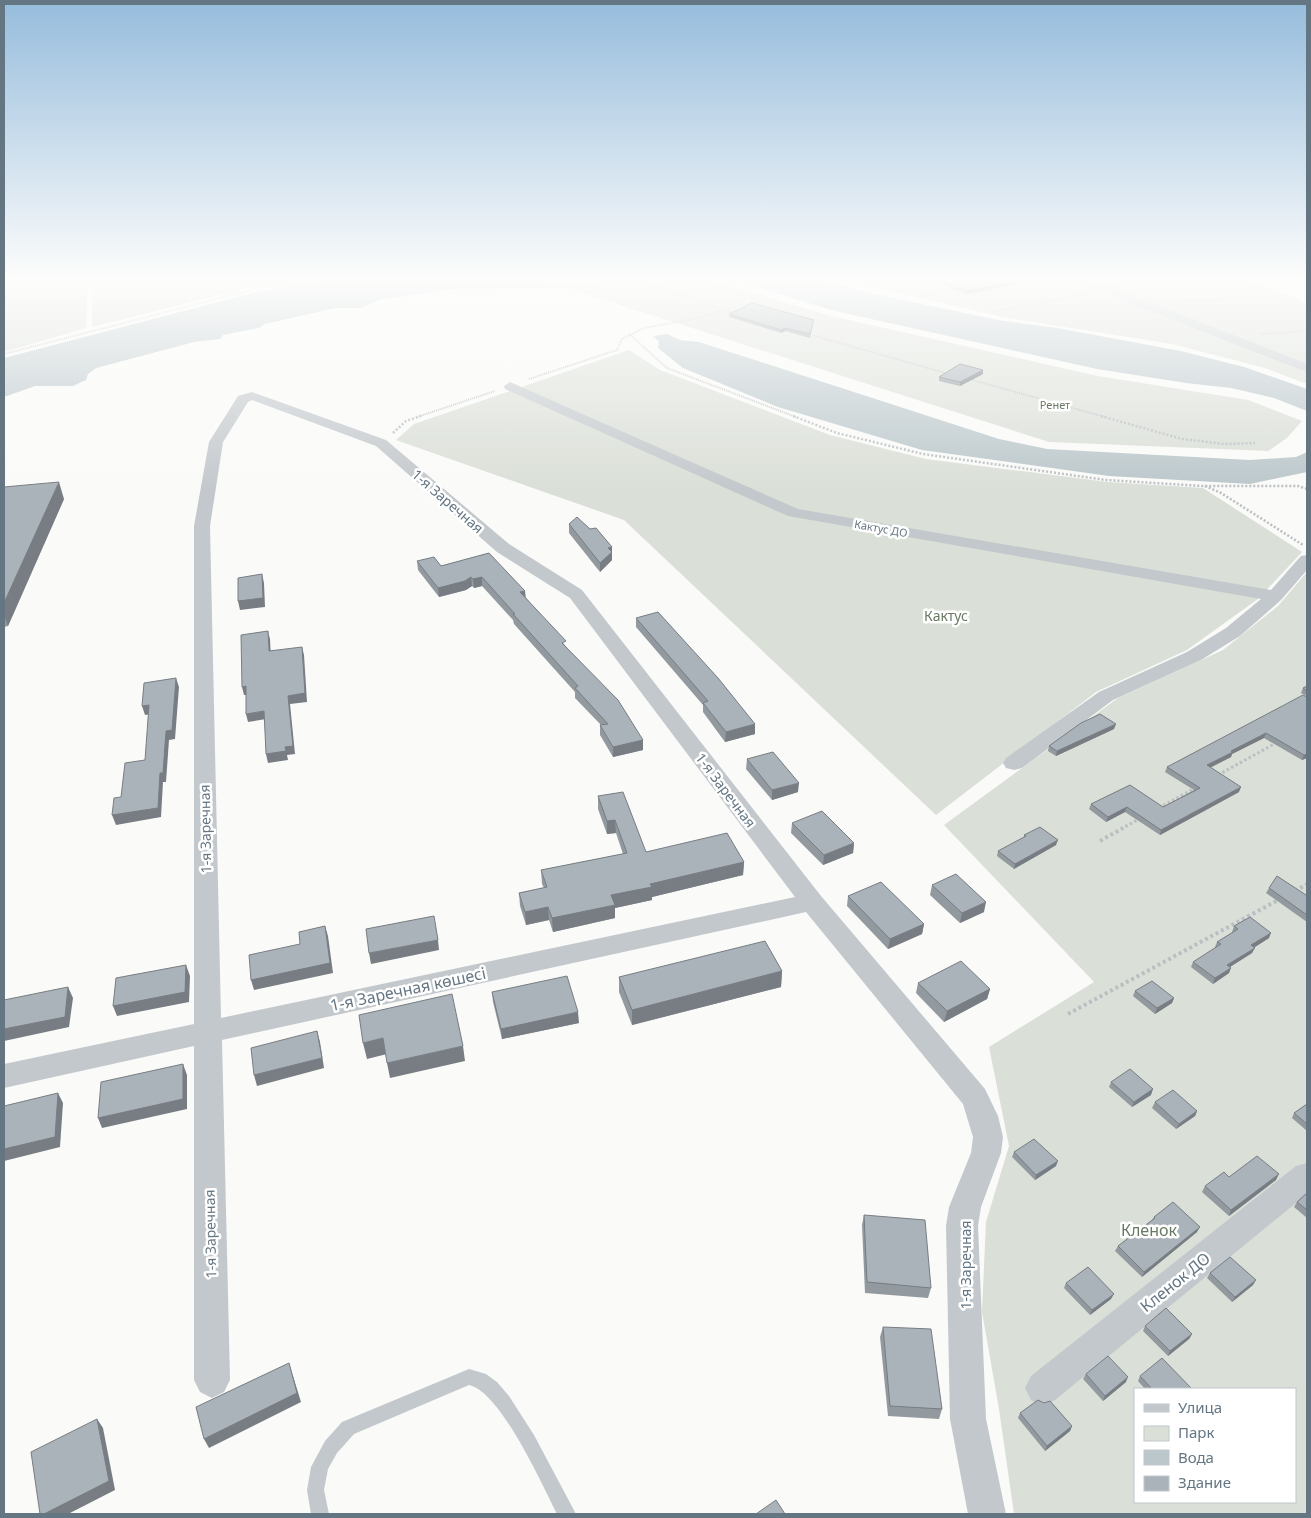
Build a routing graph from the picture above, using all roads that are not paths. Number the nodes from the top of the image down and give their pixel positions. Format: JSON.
{"nodes":[{"id":1,"x":1257,"y":349,"type":"edge"},
{"id":2,"x":1307,"y":368,"type":"edge"},
{"id":3,"x":510,"y":386,"type":"road end"},
{"id":4,"x":1307,"y":560,"type":"edge"},
{"id":5,"x":1275,"y":596,"type":"junction"},
{"id":6,"x":1014,"y":763,"type":"dead end"},
{"id":7,"x":812,"y":902,"type":"junction"},
{"id":8,"x":208,"y":1032,"type":"junction"},
{"id":9,"x":4,"y":1076,"type":"edge"},
{"id":10,"x":1307,"y":1176,"type":"edge"},
{"id":11,"x":212,"y":1380,"type":"dead end"},
{"id":12,"x":1043,"y":1388,"type":"dead end"},
{"id":13,"x":320,"y":1514,"type":"edge"},
{"id":14,"x":567,"y":1514,"type":"edge"},
{"id":15,"x":987,"y":1514,"type":"edge"}],
"edges":[{"from":1,"to":2,"type":"street"},
{"from":3,"to":5,"type":"street","name":"Кактус ДО"},
{"from":4,"to":5,"type":"street"},
{"from":5,"to":6,"type":"street"},
{"from":7,"to":8,"type":"street","name":"1-я Заречная көшесі"},
{"from":7,"to":8,"type":"street","name":"1-я Заречная"},
{"from":7,"to":15,"type":"street","name":"1-я Заречная"},
{"from":8,"to":9,"type":"street","name":"1-я Заречная көшесі"},
{"from":8,"to":11,"type":"street","name":"1-я Заречная"},
{"from":10,"to":12,"type":"street","name":"Кленок ДО"},
{"from":13,"to":14,"type":"lane"}]}
